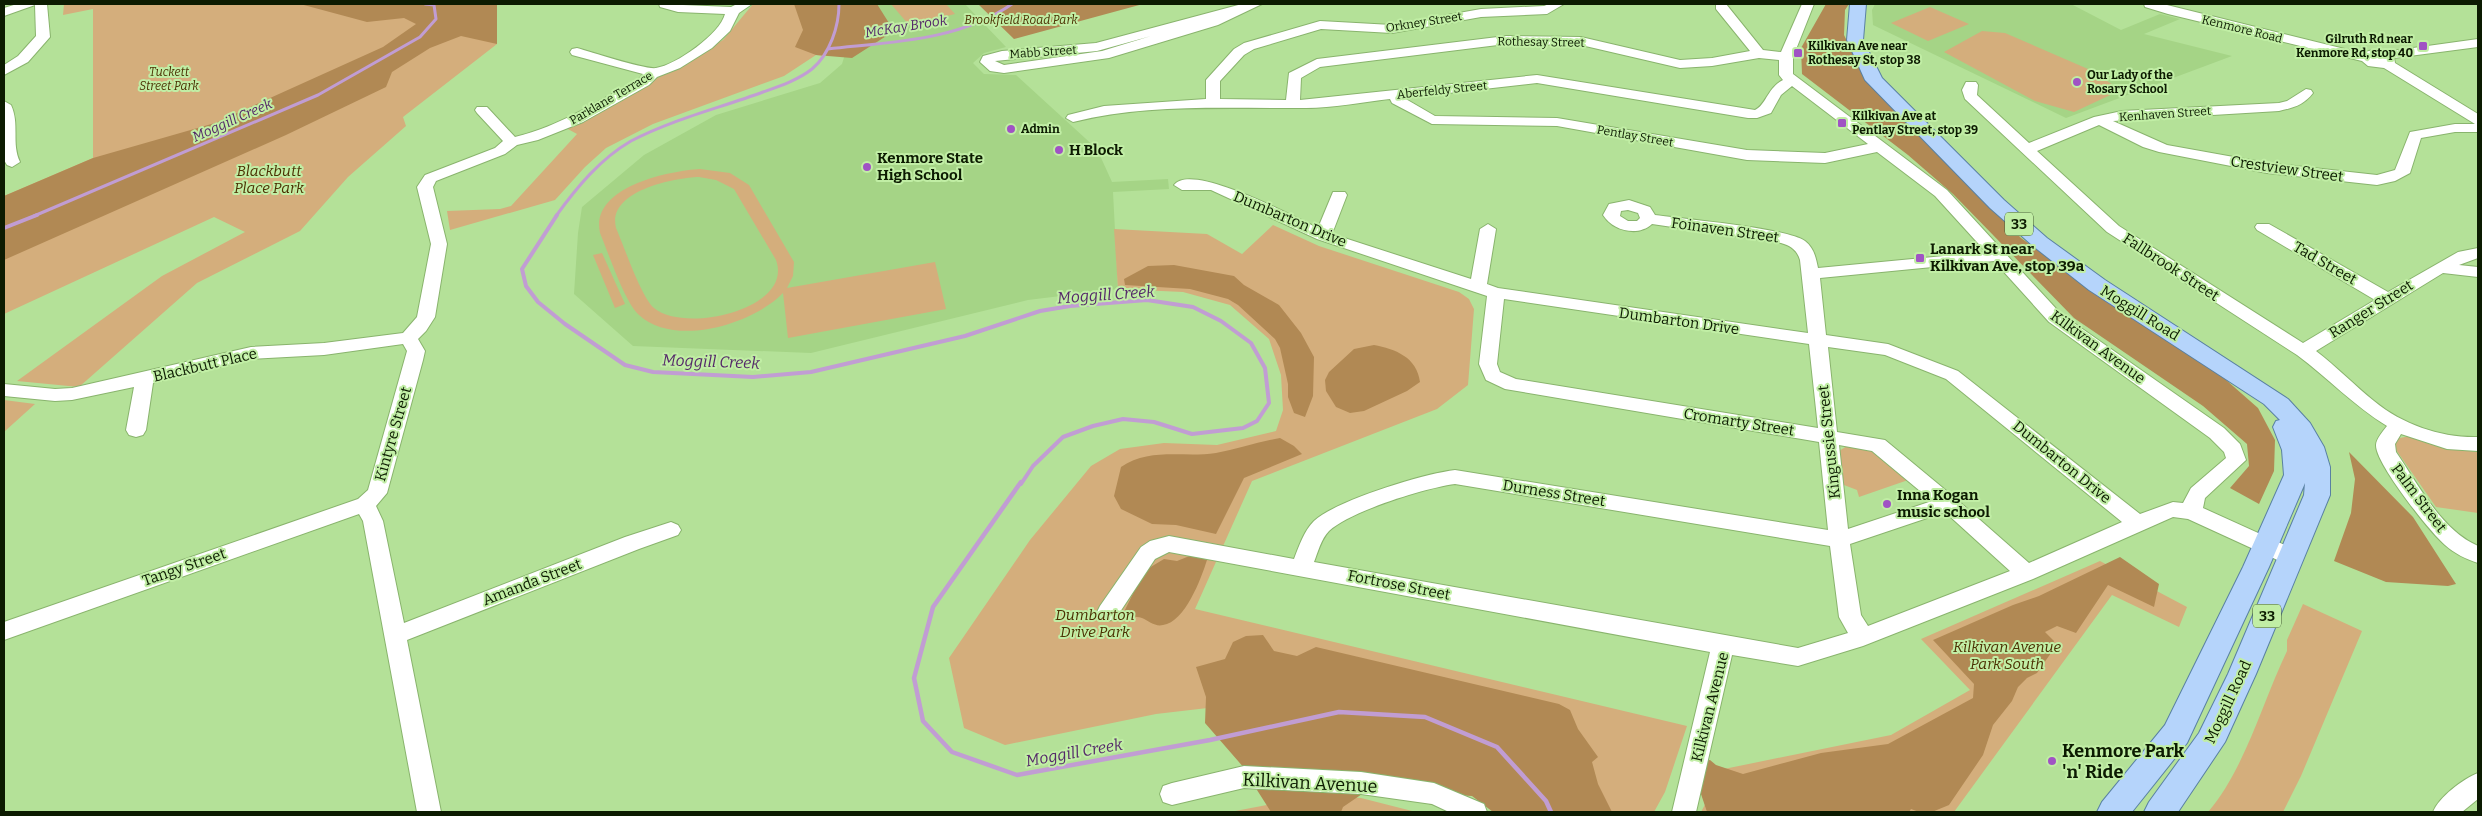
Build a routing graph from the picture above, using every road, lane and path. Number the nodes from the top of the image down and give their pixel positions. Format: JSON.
{"nodes":[{"id":1,"x":29,"y":4,"type":"edge"},
{"id":2,"x":42,"y":4,"type":"edge"},
{"id":3,"x":665,"y":4,"type":"edge"},
{"id":4,"x":746,"y":4,"type":"edge"},
{"id":5,"x":1256,"y":4,"type":"edge"},
{"id":6,"x":1808,"y":4,"type":"edge"},
{"id":7,"x":2150,"y":4,"type":"edge"},
{"id":8,"x":1557,"y":5,"type":"edge"},
{"id":9,"x":1721,"y":6,"type":"dead end"},
{"id":10,"x":1860,"y":7,"type":"edge"},
{"id":11,"x":1239,"y":9,"type":"junction"},
{"id":12,"x":733,"y":11,"type":"junction"},
{"id":13,"x":4,"y":12,"type":"edge"},
{"id":14,"x":2478,"y":43,"type":"edge"},
{"id":15,"x":577,"y":52,"type":"dead end"},
{"id":16,"x":1759,"y":54,"type":"junction"},
{"id":17,"x":1786,"y":57,"type":"junction"},
{"id":18,"x":2385,"y":60,"type":"junction"},
{"id":19,"x":4,"y":71,"type":"edge"},
{"id":20,"x":652,"y":72,"type":"junction"},
{"id":21,"x":1792,"y":81,"type":"junction"},
{"id":22,"x":1971,"y":85,"type":"dead end"},
{"id":23,"x":2306,"y":93,"type":"dead end"},
{"id":24,"x":1395,"y":95,"type":"junction"},
{"id":25,"x":1213,"y":104,"type":"junction"},
{"id":26,"x":1293,"y":104,"type":"junction"},
{"id":27,"x":4,"y":105,"type":"edge"},
{"id":28,"x":482,"y":110,"type":"dead end"},
{"id":29,"x":1073,"y":118,"type":"dead end"},
{"id":30,"x":2099,"y":120,"type":"junction"},
{"id":31,"x":2478,"y":122,"type":"edge"},
{"id":32,"x":512,"y":142,"type":"junction"},
{"id":33,"x":1882,"y":146,"type":"junction"},
{"id":34,"x":2026,"y":150,"type":"junction"},
{"id":35,"x":12,"y":162,"type":"dead end"},
{"id":36,"x":1182,"y":184,"type":"dead end"},
{"id":37,"x":1339,"y":195,"type":"dead end"},
{"id":38,"x":1649,"y":219,"type":"dead end"},
{"id":39,"x":2263,"y":227,"type":"dead end"},
{"id":40,"x":1488,"y":229,"type":"dead end"},
{"id":41,"x":1322,"y":236,"type":"junction"},
{"id":42,"x":1801,"y":244,"type":"joint"},
{"id":43,"x":2478,"y":253,"type":"edge"},
{"id":44,"x":1998,"y":256,"type":"junction"},
{"id":45,"x":2440,"y":268,"type":"junction"},
{"id":46,"x":2478,"y":272,"type":"edge"},
{"id":47,"x":1811,"y":274,"type":"junction"},
{"id":48,"x":1487,"y":291,"type":"junction"},
{"id":49,"x":2387,"y":299,"type":"junction"},
{"id":50,"x":408,"y":338,"type":"junction"},
{"id":51,"x":1819,"y":340,"type":"junction"},
{"id":52,"x":2304,"y":351,"type":"junction"},
{"id":53,"x":145,"y":379,"type":"junction"},
{"id":54,"x":4,"y":390,"type":"edge"},
{"id":55,"x":2398,"y":424,"type":"junction"},
{"id":56,"x":136,"y":430,"type":"dead end"},
{"id":57,"x":1829,"y":436,"type":"junction"},
{"id":58,"x":2478,"y":444,"type":"edge"},
{"id":59,"x":1948,"y":503,"type":"junction"},
{"id":60,"x":365,"y":504,"type":"junction"},
{"id":61,"x":2192,"y":512,"type":"junction"},
{"id":62,"x":2140,"y":524,"type":"junction"},
{"id":63,"x":671,"y":530,"type":"dead end"},
{"id":64,"x":1839,"y":540,"type":"junction"},
{"id":65,"x":2278,"y":551,"type":"junction"},
{"id":66,"x":2478,"y":555,"type":"edge"},
{"id":67,"x":1302,"y":567,"type":"junction"},
{"id":68,"x":2026,"y":573,"type":"junction"},
{"id":69,"x":1108,"y":612,"type":"dead end"},
{"id":70,"x":4,"y":630,"type":"edge"},
{"id":71,"x":394,"y":636,"type":"junction"},
{"id":72,"x":1863,"y":637,"type":"junction"},
{"id":73,"x":1722,"y":645,"type":"junction"},
{"id":74,"x":2478,"y":784,"type":"edge"},
{"id":75,"x":1172,"y":794,"type":"dead end"},
{"id":76,"x":429,"y":812,"type":"edge"},
{"id":77,"x":1475,"y":812,"type":"edge"},
{"id":78,"x":1684,"y":812,"type":"edge"},
{"id":79,"x":2113,"y":812,"type":"edge"},
{"id":80,"x":2160,"y":812,"type":"edge"},
{"id":81,"x":2445,"y":812,"type":"edge"}],
"edges":[{"from":1,"to":13,"type":"street"},
{"from":2,"to":19,"type":"street"},
{"from":3,"to":12,"type":"street"},
{"from":4,"to":12,"type":"street"},
{"from":5,"to":11,"type":"street","name":"Mabb Street"},
{"from":6,"to":17,"type":"street"},
{"from":7,"to":18,"type":"street","name":"Kenmore Road"},
{"from":8,"to":25,"type":"street","name":"Orkney Street"},
{"from":9,"to":16,"type":"street"},
{"from":10,"to":65,"type":"main road","name":"Moggill Road","number":"33"},
{"from":11,"to":11,"type":"street","name":"Mabb Street"},
{"from":12,"to":20,"type":"street","name":"Parklane Terrace"},
{"from":14,"to":18,"type":"street"},
{"from":15,"to":20,"type":"street"},
{"from":16,"to":17,"type":"street","name":"Rothesay Street"},
{"from":16,"to":26,"type":"street","name":"Rothesay Street"},
{"from":17,"to":21,"type":"street"},
{"from":18,"to":31,"type":"street"},
{"from":20,"to":32,"type":"street","name":"Parklane Terrace"},
{"from":21,"to":24,"type":"street","name":"Aberfeldy Street"},
{"from":21,"to":33,"type":"street","name":"Kilkivan Avenue"},
{"from":22,"to":34,"type":"street","name":"Fallbrook Street"},
{"from":23,"to":30,"type":"street","name":"Kenhaven Street"},
{"from":24,"to":26,"type":"street","name":"Aberfeldy Street"},
{"from":24,"to":33,"type":"street","name":"Pentlay Street"},
{"from":25,"to":26,"type":"street","name":"Aberfeldy Street"},
{"from":25,"to":29,"type":"street","name":"Aberfeldy Street"},
{"from":27,"to":35,"type":"street"},
{"from":28,"to":32,"type":"street"},
{"from":30,"to":31,"type":"street","name":"Crestview Street"},
{"from":30,"to":34,"type":"street","name":"Kenhaven Street"},
{"from":32,"to":50,"type":"street","name":"Parklane Terrace"},
{"from":33,"to":44,"type":"street","name":"Kilkivan Avenue"},
{"from":34,"to":52,"type":"street","name":"Fallbrook Street"},
{"from":36,"to":41,"type":"street","name":"Dumbarton Drive"},
{"from":37,"to":41,"type":"street"},
{"from":38,"to":42,"type":"street","name":"Foinaven Street"},
{"from":39,"to":49,"type":"street","name":"Tad Street"},
{"from":40,"to":48,"type":"street","name":"Cromarty Street"},
{"from":41,"to":48,"type":"street","name":"Dumbarton Drive"},
{"from":42,"to":47,"type":"street","name":"Kingussie Street"},
{"from":43,"to":45,"type":"street","name":"Ranger Street"},
{"from":44,"to":47,"type":"street"},
{"from":44,"to":61,"type":"street","name":"Kilkivan Avenue"},
{"from":45,"to":46,"type":"street"},
{"from":45,"to":49,"type":"street","name":"Ranger Street"},
{"from":47,"to":51,"type":"street","name":"Kingussie Street"},
{"from":48,"to":51,"type":"street","name":"Dumbarton Drive"},
{"from":48,"to":57,"type":"street","name":"Cromarty Street"},
{"from":49,"to":52,"type":"street","name":"Ranger Street"},
{"from":50,"to":53,"type":"street","name":"Blackbutt Place"},
{"from":50,"to":60,"type":"street","name":"Kintyre Street"},
{"from":51,"to":57,"type":"street","name":"Kingussie Street"},
{"from":51,"to":62,"type":"street","name":"Dumbarton Drive"},
{"from":52,"to":55,"type":"street","name":"Fallbrook Street"},
{"from":53,"to":54,"type":"street","name":"Blackbutt Place"},
{"from":53,"to":56,"type":"street"},
{"from":55,"to":58,"type":"street"},
{"from":55,"to":66,"type":"street","name":"Palm Street"},
{"from":57,"to":59,"type":"street","name":"Cromarty Street"},
{"from":57,"to":64,"type":"street","name":"Kingussie Street"},
{"from":59,"to":64,"type":"street"},
{"from":59,"to":68,"type":"street","name":"Cromarty Street"},
{"from":60,"to":70,"type":"street","name":"Tangy Street"},
{"from":60,"to":71,"type":"street"},
{"from":61,"to":62,"type":"street","name":"Kilkivan Avenue"},
{"from":61,"to":65,"type":"street","name":"Kilkivan Avenue"},
{"from":62,"to":68,"type":"street","name":"Kilkivan Avenue"},
{"from":63,"to":71,"type":"street","name":"Amanda Street"},
{"from":64,"to":67,"type":"street","name":"Durness Street"},
{"from":64,"to":72,"type":"street","name":"Kingussie Street"},
{"from":65,"to":79,"type":"main road","name":"Moggill Road","number":"33"},
{"from":65,"to":80,"type":"main road","name":"Moggill Road","number":"33"},
{"from":67,"to":69,"type":"street","name":"Fortrose Street"},
{"from":67,"to":73,"type":"street","name":"Fortrose Street"},
{"from":68,"to":72,"type":"street","name":"Kilkivan Avenue"},
{"from":71,"to":76,"type":"street"},
{"from":72,"to":73,"type":"street","name":"Kilkivan Avenue"},
{"from":73,"to":78,"type":"street","name":"Kilkivan Avenue"},
{"from":74,"to":81,"type":"street"},
{"from":75,"to":77,"type":"street","name":"Kilkivan Avenue"}]}
